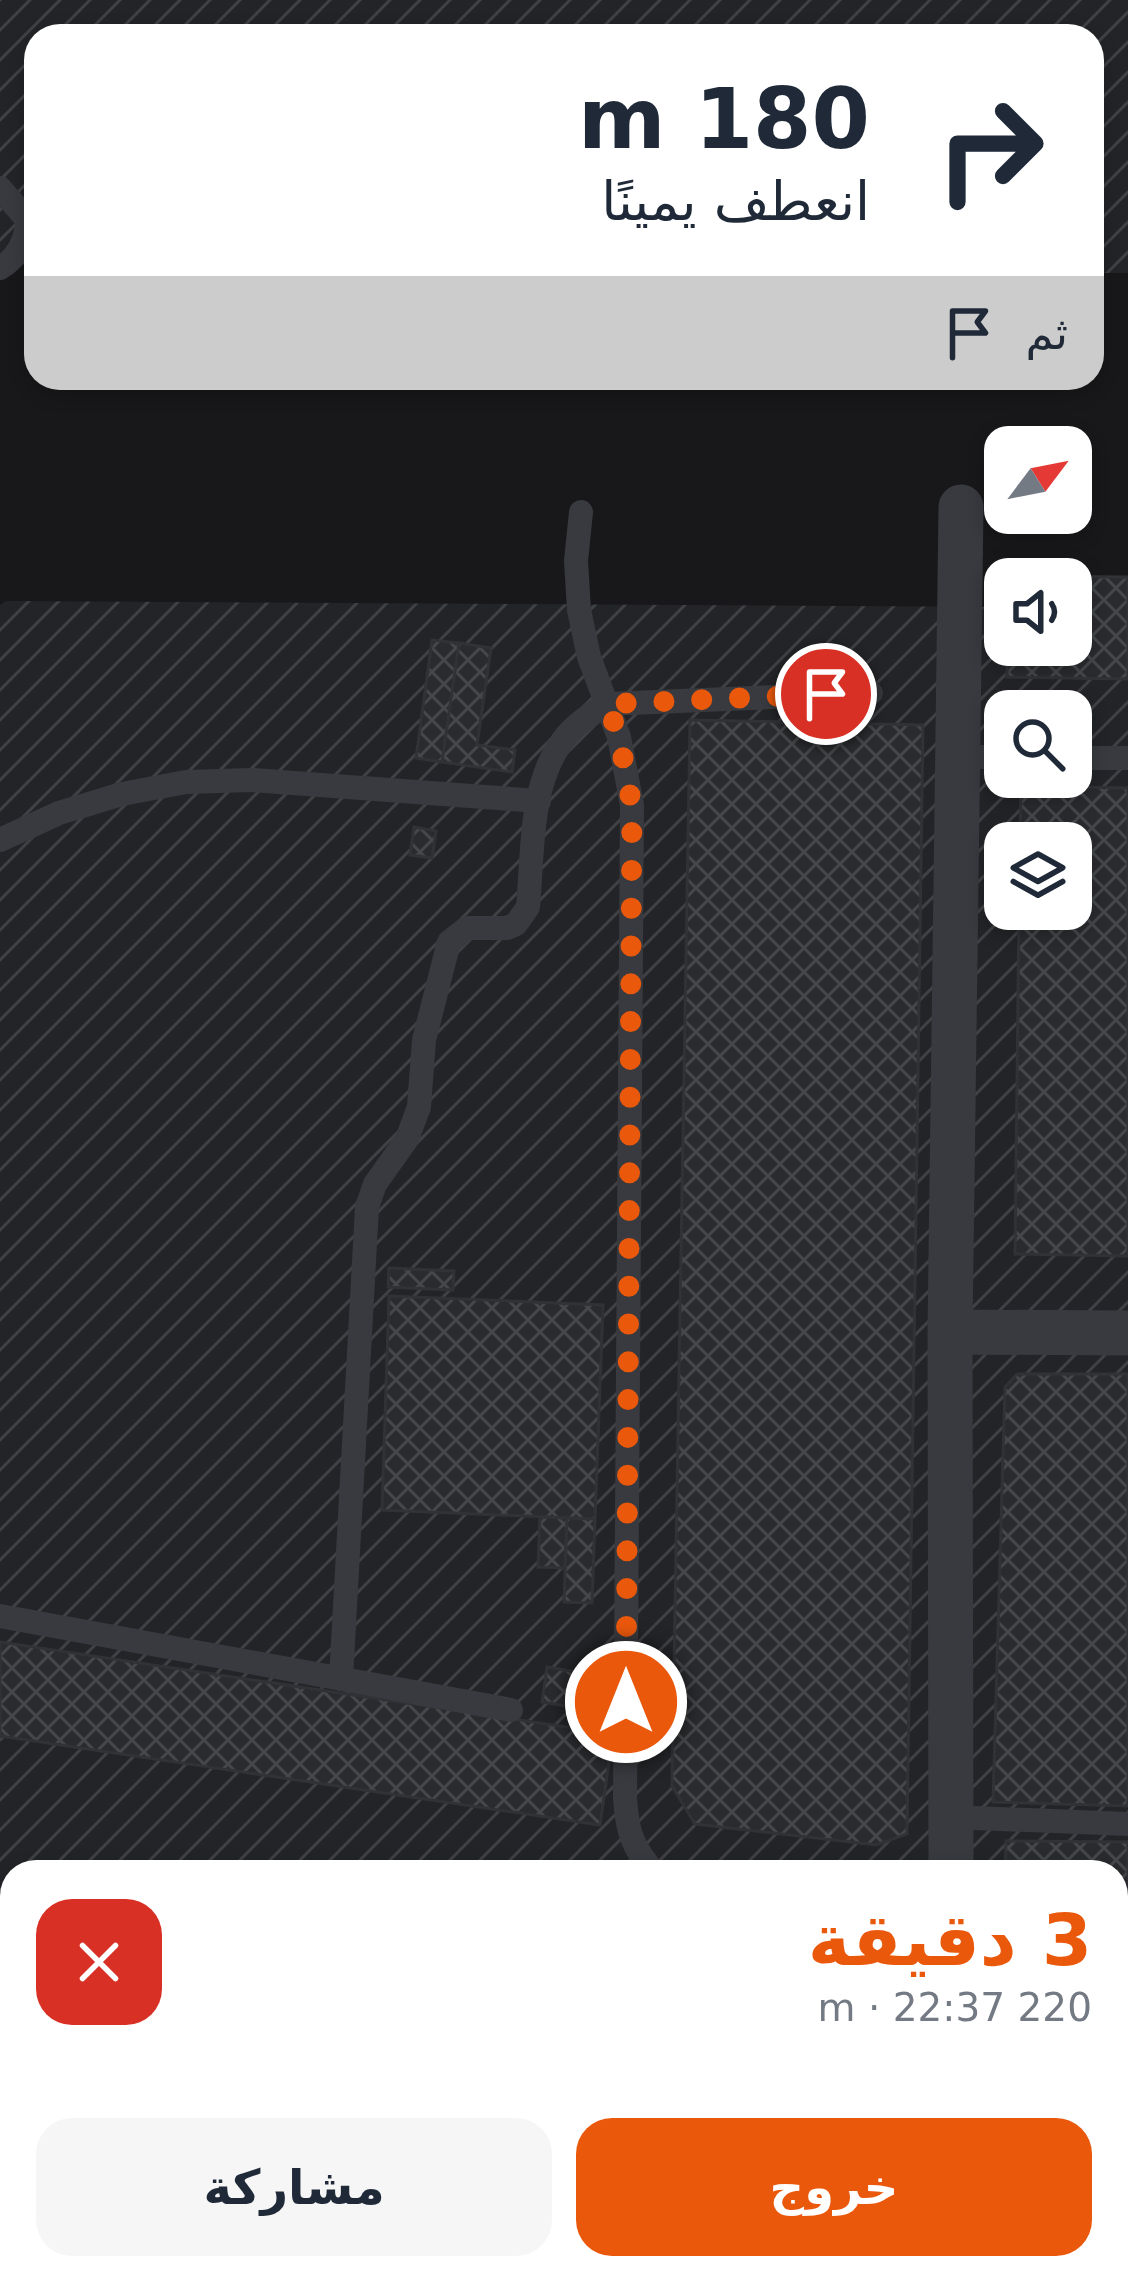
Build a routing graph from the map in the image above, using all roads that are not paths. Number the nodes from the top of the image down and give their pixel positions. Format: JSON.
{"nodes":[{"id":1,"x":0,"y":188,"type":"edge"},
{"id":2,"x":24,"y":216,"type":"edge"},
{"id":3,"x":24,"y":241,"type":"edge"},
{"id":4,"x":0,"y":268,"type":"edge"},
{"id":5,"x":961,"y":507,"type":"dead end"},
{"id":6,"x":580,"y":512,"type":"dead end"},
{"id":7,"x":871,"y":693,"type":"dead end"},
{"id":8,"x":607,"y":704,"type":"junction"},
{"id":9,"x":958,"y":757,"type":"junction"},
{"id":10,"x":984,"y":757,"type":"edge"},
{"id":11,"x":1092,"y":758,"type":"edge"},
{"id":12,"x":1128,"y":758,"type":"edge"},
{"id":13,"x":538,"y":801,"type":"junction"},
{"id":14,"x":0,"y":840,"type":"edge"},
{"id":15,"x":950,"y":1332,"type":"junction"},
{"id":16,"x":1128,"y":1333,"type":"edge"},
{"id":17,"x":0,"y":1616,"type":"edge"},
{"id":18,"x":341,"y":1679,"type":"junction"},
{"id":19,"x":512,"y":1710,"type":"dead end"},
{"id":20,"x":950,"y":1817,"type":"junction"},
{"id":21,"x":1128,"y":1824,"type":"edge"},
{"id":22,"x":644,"y":1860,"type":"edge"},
{"id":23,"x":950,"y":1860,"type":"edge"}],
"edges":[{"from":1,"to":2,"type":"lane"},
{"from":3,"to":4,"type":"lane"},
{"from":5,"to":9,"type":"street"},
{"from":6,"to":8,"type":"lane"},
{"from":7,"to":8,"type":"lane"},
{"from":8,"to":13,"type":"lane"},
{"from":8,"to":22,"type":"lane"},
{"from":9,"to":10,"type":"lane"},
{"from":9,"to":15,"type":"street"},
{"from":11,"to":12,"type":"lane"},
{"from":13,"to":14,"type":"lane"},
{"from":13,"to":18,"type":"lane"},
{"from":15,"to":16,"type":"street"},
{"from":15,"to":20,"type":"street"},
{"from":17,"to":18,"type":"lane"},
{"from":18,"to":19,"type":"lane"},
{"from":20,"to":21,"type":"lane"},
{"from":20,"to":23,"type":"street"}]}
